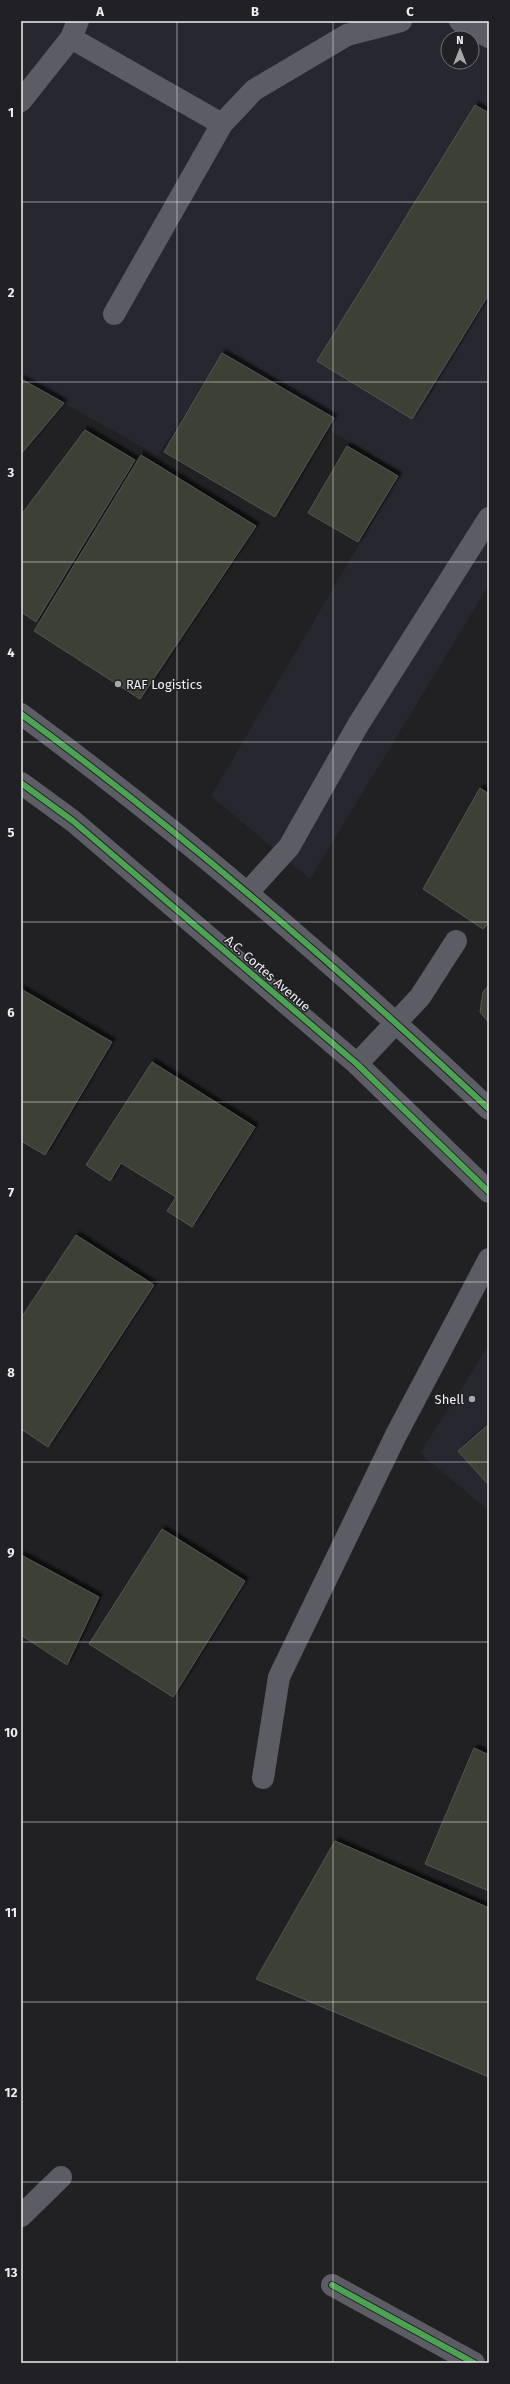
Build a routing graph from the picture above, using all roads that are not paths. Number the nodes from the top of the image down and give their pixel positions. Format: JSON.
{"nodes":[{"id":1,"x":401,"y":21,"type":"edge"},
{"id":2,"x":460,"y":21,"type":"edge"},
{"id":3,"x":74,"y":30,"type":"edge"},
{"id":4,"x":489,"y":37,"type":"edge"},
{"id":5,"x":21,"y":101,"type":"edge"},
{"id":6,"x":222,"y":124,"type":"junction"},
{"id":7,"x":114,"y":314,"type":"dead end"},
{"id":8,"x":489,"y":518,"type":"edge"},
{"id":9,"x":21,"y":714,"type":"edge"},
{"id":10,"x":21,"y":783,"type":"edge"},
{"id":11,"x":248,"y":892,"type":"junction"},
{"id":12,"x":456,"y":941,"type":"dead end"},
{"id":13,"x":397,"y":1022,"type":"junction"},
{"id":14,"x":357,"y":1064,"type":"junction"},
{"id":15,"x":489,"y":1109,"type":"edge"},
{"id":16,"x":489,"y":1192,"type":"edge"},
{"id":17,"x":489,"y":1259,"type":"edge"},
{"id":18,"x":263,"y":1778,"type":"dead end"},
{"id":19,"x":61,"y":2177,"type":"dead end"},
{"id":20,"x":21,"y":2216,"type":"edge"},
{"id":21,"x":332,"y":2285,"type":"dead end"},
{"id":22,"x":474,"y":2363,"type":"edge"}],
"edges":[{"from":1,"to":6,"type":"street"},
{"from":2,"to":4,"type":"street"},
{"from":3,"to":5,"type":"street"},
{"from":3,"to":6,"type":"street"},
{"from":6,"to":7,"type":"street"},
{"from":8,"to":11,"type":"street"},
{"from":9,"to":11,"type":"main road"},
{"from":10,"to":14,"type":"main road","name":"A.C. Cortes Avenue"},
{"from":11,"to":13,"type":"main road"},
{"from":12,"to":13,"type":"street"},
{"from":13,"to":14,"type":"street"},
{"from":13,"to":15,"type":"main road"},
{"from":14,"to":16,"type":"main road","name":"A.C. Cortes Avenue"},
{"from":17,"to":18,"type":"street"},
{"from":19,"to":20,"type":"street"},
{"from":21,"to":22,"type":"street"}]}
